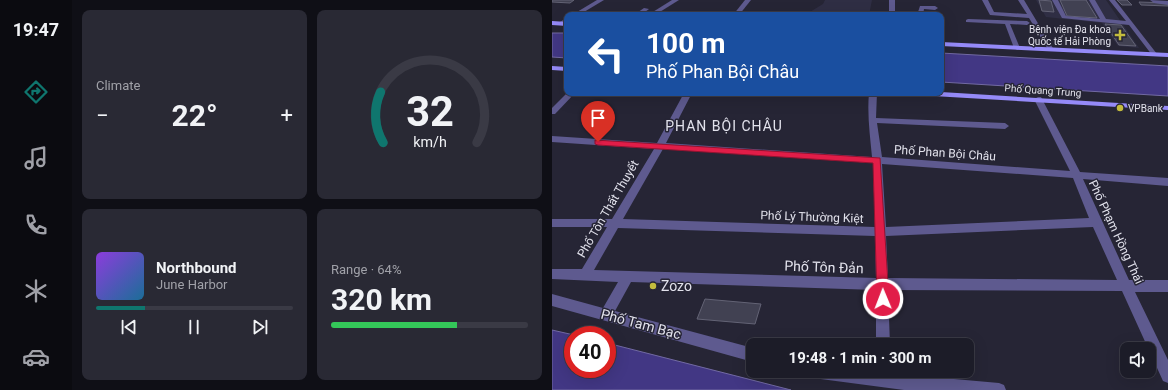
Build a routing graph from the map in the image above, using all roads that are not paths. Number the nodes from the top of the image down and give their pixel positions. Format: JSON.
{"nodes":[{"id":1,"x":601,"y":0,"type":"edge"},
{"id":2,"x":676,"y":0,"type":"edge"},
{"id":3,"x":748,"y":0,"type":"edge"},
{"id":4,"x":892,"y":0,"type":"edge"},
{"id":5,"x":985,"y":0,"type":"edge"},
{"id":6,"x":1021,"y":0,"type":"edge"},
{"id":7,"x":1055,"y":0,"type":"edge"},
{"id":8,"x":1092,"y":0,"type":"edge"},
{"id":9,"x":1112,"y":0,"type":"edge"},
{"id":10,"x":1153,"y":0,"type":"edge"},
{"id":11,"x":1168,"y":3,"type":"edge"},
{"id":12,"x":935,"y":8,"type":"dead end"},
{"id":13,"x":646,"y":9,"type":"dead end"},
{"id":14,"x":580,"y":12,"type":"edge"},
{"id":15,"x":642,"y":12,"type":"edge"},
{"id":16,"x":656,"y":12,"type":"edge"},
{"id":17,"x":738,"y":12,"type":"edge"},
{"id":18,"x":892,"y":12,"type":"edge"},
{"id":19,"x":921,"y":12,"type":"edge"},
{"id":20,"x":1030,"y":16,"type":"junction"},
{"id":21,"x":1104,"y":20,"type":"junction"},
{"id":22,"x":968,"y":21,"type":"dead end"},
{"id":23,"x":552,"y":23,"type":"edge"},
{"id":24,"x":564,"y":23,"type":"edge"},
{"id":25,"x":1007,"y":23,"type":"junction"},
{"id":26,"x":1131,"y":23,"type":"junction"},
{"id":27,"x":1027,"y":24,"type":"dead end"},
{"id":28,"x":944,"y":44,"type":"edge"},
{"id":29,"x":1017,"y":48,"type":"junction"},
{"id":30,"x":1051,"y":50,"type":"junction"},
{"id":31,"x":1154,"y":54,"type":"junction"},
{"id":32,"x":1168,"y":56,"type":"edge"},
{"id":33,"x":552,"y":68,"type":"edge"},
{"id":34,"x":564,"y":69,"type":"edge"},
{"id":35,"x":944,"y":95,"type":"edge"},
{"id":36,"x":568,"y":96,"type":"edge"},
{"id":37,"x":686,"y":96,"type":"edge"},
{"id":38,"x":874,"y":96,"type":"edge"},
{"id":39,"x":1038,"y":100,"type":"junction"},
{"id":40,"x":1168,"y":108,"type":"edge"},
{"id":41,"x":552,"y":112,"type":"edge"},
{"id":42,"x":873,"y":120,"type":"junction"},
{"id":43,"x":1004,"y":126,"type":"dead end"},
{"id":44,"x":552,"y":139,"type":"edge"},
{"id":45,"x":660,"y":146,"type":"junction"},
{"id":46,"x":877,"y":160,"type":"junction"},
{"id":47,"x":1076,"y":174,"type":"junction"},
{"id":48,"x":1168,"y":182,"type":"edge"},
{"id":49,"x":1096,"y":222,"type":"junction"},
{"id":50,"x":552,"y":223,"type":"edge"},
{"id":51,"x":614,"y":223,"type":"junction"},
{"id":52,"x":881,"y":232,"type":"junction"},
{"id":53,"x":552,"y":274,"type":"edge"},
{"id":54,"x":585,"y":275,"type":"junction"},
{"id":55,"x":628,"y":276,"type":"junction"},
{"id":56,"x":883,"y":284,"type":"junction"},
{"id":57,"x":1127,"y":286,"type":"junction"},
{"id":58,"x":1168,"y":286,"type":"edge"},
{"id":59,"x":552,"y":300,"type":"edge"},
{"id":60,"x":606,"y":314,"type":"junction"},
{"id":61,"x":883,"y":338,"type":"edge"},
{"id":62,"x":746,"y":352,"type":"edge"},
{"id":63,"x":1168,"y":376,"type":"edge"},
{"id":64,"x":900,"y":378,"type":"edge"},
{"id":65,"x":999,"y":390,"type":"edge"}],
"edges":[{"from":1,"to":14,"type":"street"},
{"from":2,"to":16,"type":"street"},
{"from":3,"to":17,"type":"street"},
{"from":4,"to":18,"type":"street"},
{"from":5,"to":20,"type":"street"},
{"from":6,"to":20,"type":"street"},
{"from":7,"to":21,"type":"street"},
{"from":8,"to":21,"type":"street"},
{"from":9,"to":26,"type":"street"},
{"from":10,"to":11,"type":"street"},
{"from":12,"to":19,"type":"street"},
{"from":13,"to":15,"type":"street"},
{"from":20,"to":30,"type":"street"},
{"from":21,"to":26,"type":"street"},
{"from":22,"to":25,"type":"street"},
{"from":23,"to":24,"type":"main road"},
{"from":25,"to":27,"type":"street"},
{"from":25,"to":29,"type":"street"},
{"from":26,"to":31,"type":"street"},
{"from":28,"to":29,"type":"main road"},
{"from":29,"to":30,"type":"main road"},
{"from":30,"to":31,"type":"main road"},
{"from":31,"to":32,"type":"main road"},
{"from":33,"to":34,"type":"main road"},
{"from":35,"to":39,"type":"main road","name":"Phố Quang Trung"},
{"from":36,"to":41,"type":"street"},
{"from":37,"to":45,"type":"street","name":"Phố Tôn Thất Thuyết"},
{"from":38,"to":42,"type":"street"},
{"from":39,"to":40,"type":"main road","name":"Phố Quang Trung"},
{"from":39,"to":47,"type":"street","name":"Phố Phạm Hồng Thái"},
{"from":42,"to":43,"type":"street"},
{"from":42,"to":46,"type":"street"},
{"from":44,"to":45,"type":"street","name":"Phố Phan Bội Châu"},
{"from":45,"to":46,"type":"street","name":"Phố Phan Bội Châu"},
{"from":45,"to":51,"type":"street","name":"Phố Tôn Thất Thuyết"},
{"from":46,"to":47,"type":"street","name":"Phố Phan Bội Châu"},
{"from":46,"to":52,"type":"street"},
{"from":47,"to":48,"type":"street","name":"Phố Phan Bội Châu"},
{"from":47,"to":49,"type":"street","name":"Phố Phạm Hồng Thái"},
{"from":49,"to":52,"type":"street","name":"Phố Lý Thường Kiệt"},
{"from":49,"to":57,"type":"street","name":"Phố Phạm Hồng Thái"},
{"from":50,"to":51,"type":"street","name":"Phố Lý Thường Kiệt"},
{"from":51,"to":52,"type":"street","name":"Phố Lý Thường Kiệt"},
{"from":51,"to":54,"type":"street","name":"Phố Tôn Thất Thuyết"},
{"from":52,"to":56,"type":"street"},
{"from":53,"to":54,"type":"street","name":"Phố Tôn Đản"},
{"from":54,"to":55,"type":"street","name":"Phố Tôn Đản"},
{"from":55,"to":56,"type":"street","name":"Phố Tôn Đản"},
{"from":55,"to":60,"type":"street"},
{"from":56,"to":57,"type":"street","name":"Phố Tôn Đản"},
{"from":56,"to":61,"type":"street"},
{"from":57,"to":58,"type":"street","name":"Phố Tôn Đản"},
{"from":57,"to":63,"type":"street","name":"Phố Phạm Hồng Thái"},
{"from":59,"to":60,"type":"street","name":"Phố Tam Bạc"},
{"from":60,"to":62,"type":"street","name":"Phố Tam Bạc"},
{"from":64,"to":65,"type":"street"}]}
